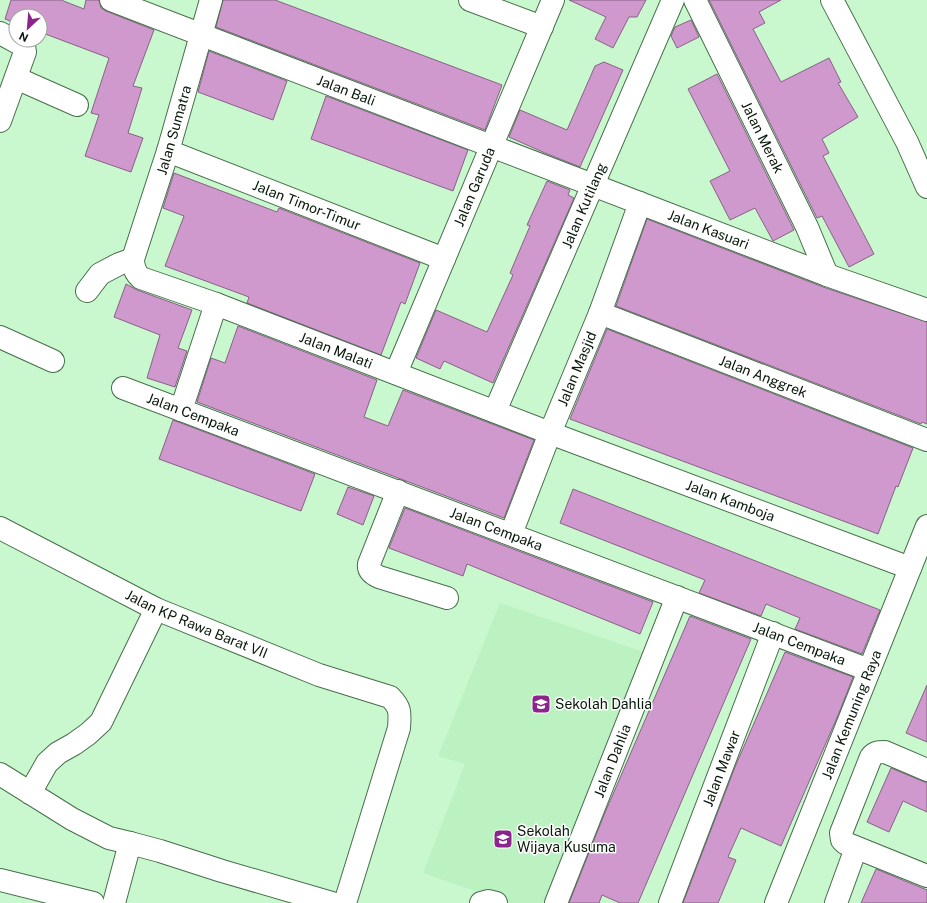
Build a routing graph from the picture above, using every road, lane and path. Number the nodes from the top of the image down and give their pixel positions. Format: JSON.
{"nodes":[{"id":1,"x":111,"y":0,"type":"edge"},
{"id":2,"x":211,"y":0,"type":"edge"},
{"id":3,"x":470,"y":0,"type":"edge"},
{"id":4,"x":553,"y":0,"type":"edge"},
{"id":5,"x":673,"y":0,"type":"edge"},
{"id":6,"x":695,"y":0,"type":"edge"},
{"id":7,"x":832,"y":0,"type":"edge"},
{"id":8,"x":542,"y":27,"type":"junction"},
{"id":9,"x":0,"y":33,"type":"edge"},
{"id":10,"x":201,"y":34,"type":"junction"},
{"id":11,"x":16,"y":78,"type":"junction"},
{"id":12,"x":77,"y":105,"type":"dead end"},
{"id":13,"x":0,"y":120,"type":"edge"},
{"id":14,"x":492,"y":146,"type":"junction"},
{"id":15,"x":168,"y":151,"type":"junction"},
{"id":16,"x":593,"y":185,"type":"junction"},
{"id":17,"x":927,"y":187,"type":"edge"},
{"id":18,"x":640,"y":203,"type":"junction"},
{"id":19,"x":133,"y":259,"type":"junction"},
{"id":20,"x":444,"y":259,"type":"junction"},
{"id":21,"x":827,"y":275,"type":"junction"},
{"id":22,"x":87,"y":291,"type":"dead end"},
{"id":23,"x":216,"y":304,"type":"junction"},
{"id":24,"x":927,"y":310,"type":"edge"},
{"id":25,"x":600,"y":313,"type":"junction"},
{"id":26,"x":0,"y":337,"type":"edge"},
{"id":27,"x":53,"y":361,"type":"dead end"},
{"id":28,"x":396,"y":373,"type":"junction"},
{"id":29,"x":123,"y":388,"type":"dead end"},
{"id":30,"x":181,"y":410,"type":"junction"},
{"id":31,"x":496,"y":412,"type":"junction"},
{"id":32,"x":550,"y":432,"type":"junction"},
{"id":33,"x":927,"y":440,"type":"edge"},
{"id":34,"x":398,"y":491,"type":"junction"},
{"id":35,"x":927,"y":526,"type":"edge"},
{"id":36,"x":0,"y":528,"type":"edge"},
{"id":37,"x":511,"y":534,"type":"junction"},
{"id":38,"x":910,"y":568,"type":"junction"},
{"id":39,"x":677,"y":597,"type":"junction"},
{"id":40,"x":447,"y":598,"type":"dead end"},
{"id":41,"x":156,"y":610,"type":"junction"},
{"id":42,"x":773,"y":633,"type":"junction"},
{"id":43,"x":869,"y":670,"type":"junction"},
{"id":44,"x":927,"y":770,"type":"edge"},
{"id":45,"x":0,"y":774,"type":"edge"},
{"id":46,"x":30,"y":793,"type":"junction"},
{"id":47,"x":130,"y":843,"type":"junction"},
{"id":48,"x":856,"y":848,"type":"junction"},
{"id":49,"x":927,"y":876,"type":"edge"},
{"id":50,"x":0,"y":880,"type":"edge"},
{"id":51,"x":93,"y":903,"type":"edge"},
{"id":52,"x":114,"y":903,"type":"edge"},
{"id":53,"x":332,"y":903,"type":"edge"},
{"id":54,"x":345,"y":903,"type":"edge"},
{"id":55,"x":481,"y":903,"type":"edge"},
{"id":56,"x":496,"y":903,"type":"edge"},
{"id":57,"x":556,"y":903,"type":"edge"},
{"id":58,"x":670,"y":903,"type":"edge"},
{"id":59,"x":776,"y":903,"type":"edge"},
{"id":60,"x":836,"y":903,"type":"edge"}],
"edges":[{"from":1,"to":10,"type":"street","name":"Jalan Bali"},
{"from":2,"to":10,"type":"street","name":"Jalan Sumatra"},
{"from":3,"to":8,"type":"street"},
{"from":4,"to":8,"type":"street","name":"Jalan Garuda"},
{"from":5,"to":16,"type":"street","name":"Jalan Kutilang"},
{"from":6,"to":21,"type":"street","name":"Jalan Merak"},
{"from":7,"to":17,"type":"street"},
{"from":8,"to":14,"type":"street","name":"Jalan Garuda"},
{"from":9,"to":11,"type":"street"},
{"from":10,"to":14,"type":"street","name":"Jalan Bali"},
{"from":10,"to":15,"type":"street","name":"Jalan Sumatra"},
{"from":11,"to":12,"type":"street"},
{"from":11,"to":13,"type":"street"},
{"from":14,"to":16,"type":"street","name":"Jalan Kasuari"},
{"from":14,"to":20,"type":"street","name":"Jalan Garuda"},
{"from":15,"to":19,"type":"street","name":"Jalan Sumatra"},
{"from":15,"to":20,"type":"street","name":"Jalan Timor-Timur"},
{"from":16,"to":18,"type":"street","name":"Jalan Kasuari"},
{"from":16,"to":31,"type":"street","name":"Jalan Kutilang"},
{"from":18,"to":21,"type":"street","name":"Jalan Kasuari"},
{"from":18,"to":25,"type":"street","name":"Jalan Masjid"},
{"from":19,"to":22,"type":"street"},
{"from":19,"to":23,"type":"street","name":"Jalan Malati"},
{"from":20,"to":28,"type":"street","name":"Jalan Garuda"},
{"from":21,"to":24,"type":"street","name":"Jalan Kasuari"},
{"from":23,"to":28,"type":"street","name":"Jalan Malati"},
{"from":23,"to":30,"type":"street"},
{"from":25,"to":32,"type":"street","name":"Jalan Masjid"},
{"from":25,"to":33,"type":"street","name":"Jalan Anggrek"},
{"from":26,"to":27,"type":"street"},
{"from":28,"to":31,"type":"street","name":"Jalan Malati"},
{"from":29,"to":30,"type":"street","name":"Jalan Cempaka"},
{"from":30,"to":34,"type":"street","name":"Jalan Cempaka"},
{"from":31,"to":32,"type":"street","name":"Jalan Malati"},
{"from":32,"to":37,"type":"street","name":"Jalan Masjid"},
{"from":32,"to":38,"type":"street","name":"Jalan Kamboja"},
{"from":34,"to":37,"type":"street","name":"Jalan Cempaka"},
{"from":34,"to":40,"type":"street"},
{"from":35,"to":38,"type":"street","name":"Jalan Kemuning Raya"},
{"from":36,"to":41,"type":"street","name":"Jalan KP Rawa Barat VII"},
{"from":37,"to":39,"type":"street","name":"Jalan Cempaka"},
{"from":38,"to":43,"type":"street","name":"Jalan Kemuning Raya"},
{"from":39,"to":42,"type":"street","name":"Jalan Cempaka"},
{"from":39,"to":57,"type":"street","name":"Jalan Dahlia"},
{"from":41,"to":46,"type":"street"},
{"from":41,"to":54,"type":"street","name":"Jalan KP Rawa Barat VII"},
{"from":42,"to":43,"type":"street","name":"Jalan Cempaka"},
{"from":42,"to":58,"type":"street","name":"Jalan Mawar"},
{"from":43,"to":59,"type":"street","name":"Jalan Kemuning Raya"},
{"from":44,"to":48,"type":"street"},
{"from":45,"to":46,"type":"street"},
{"from":46,"to":47,"type":"street"},
{"from":47,"to":52,"type":"street"},
{"from":47,"to":53,"type":"street"},
{"from":48,"to":49,"type":"street"},
{"from":48,"to":60,"type":"street"},
{"from":50,"to":51,"type":"street"},
{"from":55,"to":56,"type":"street"}]}
